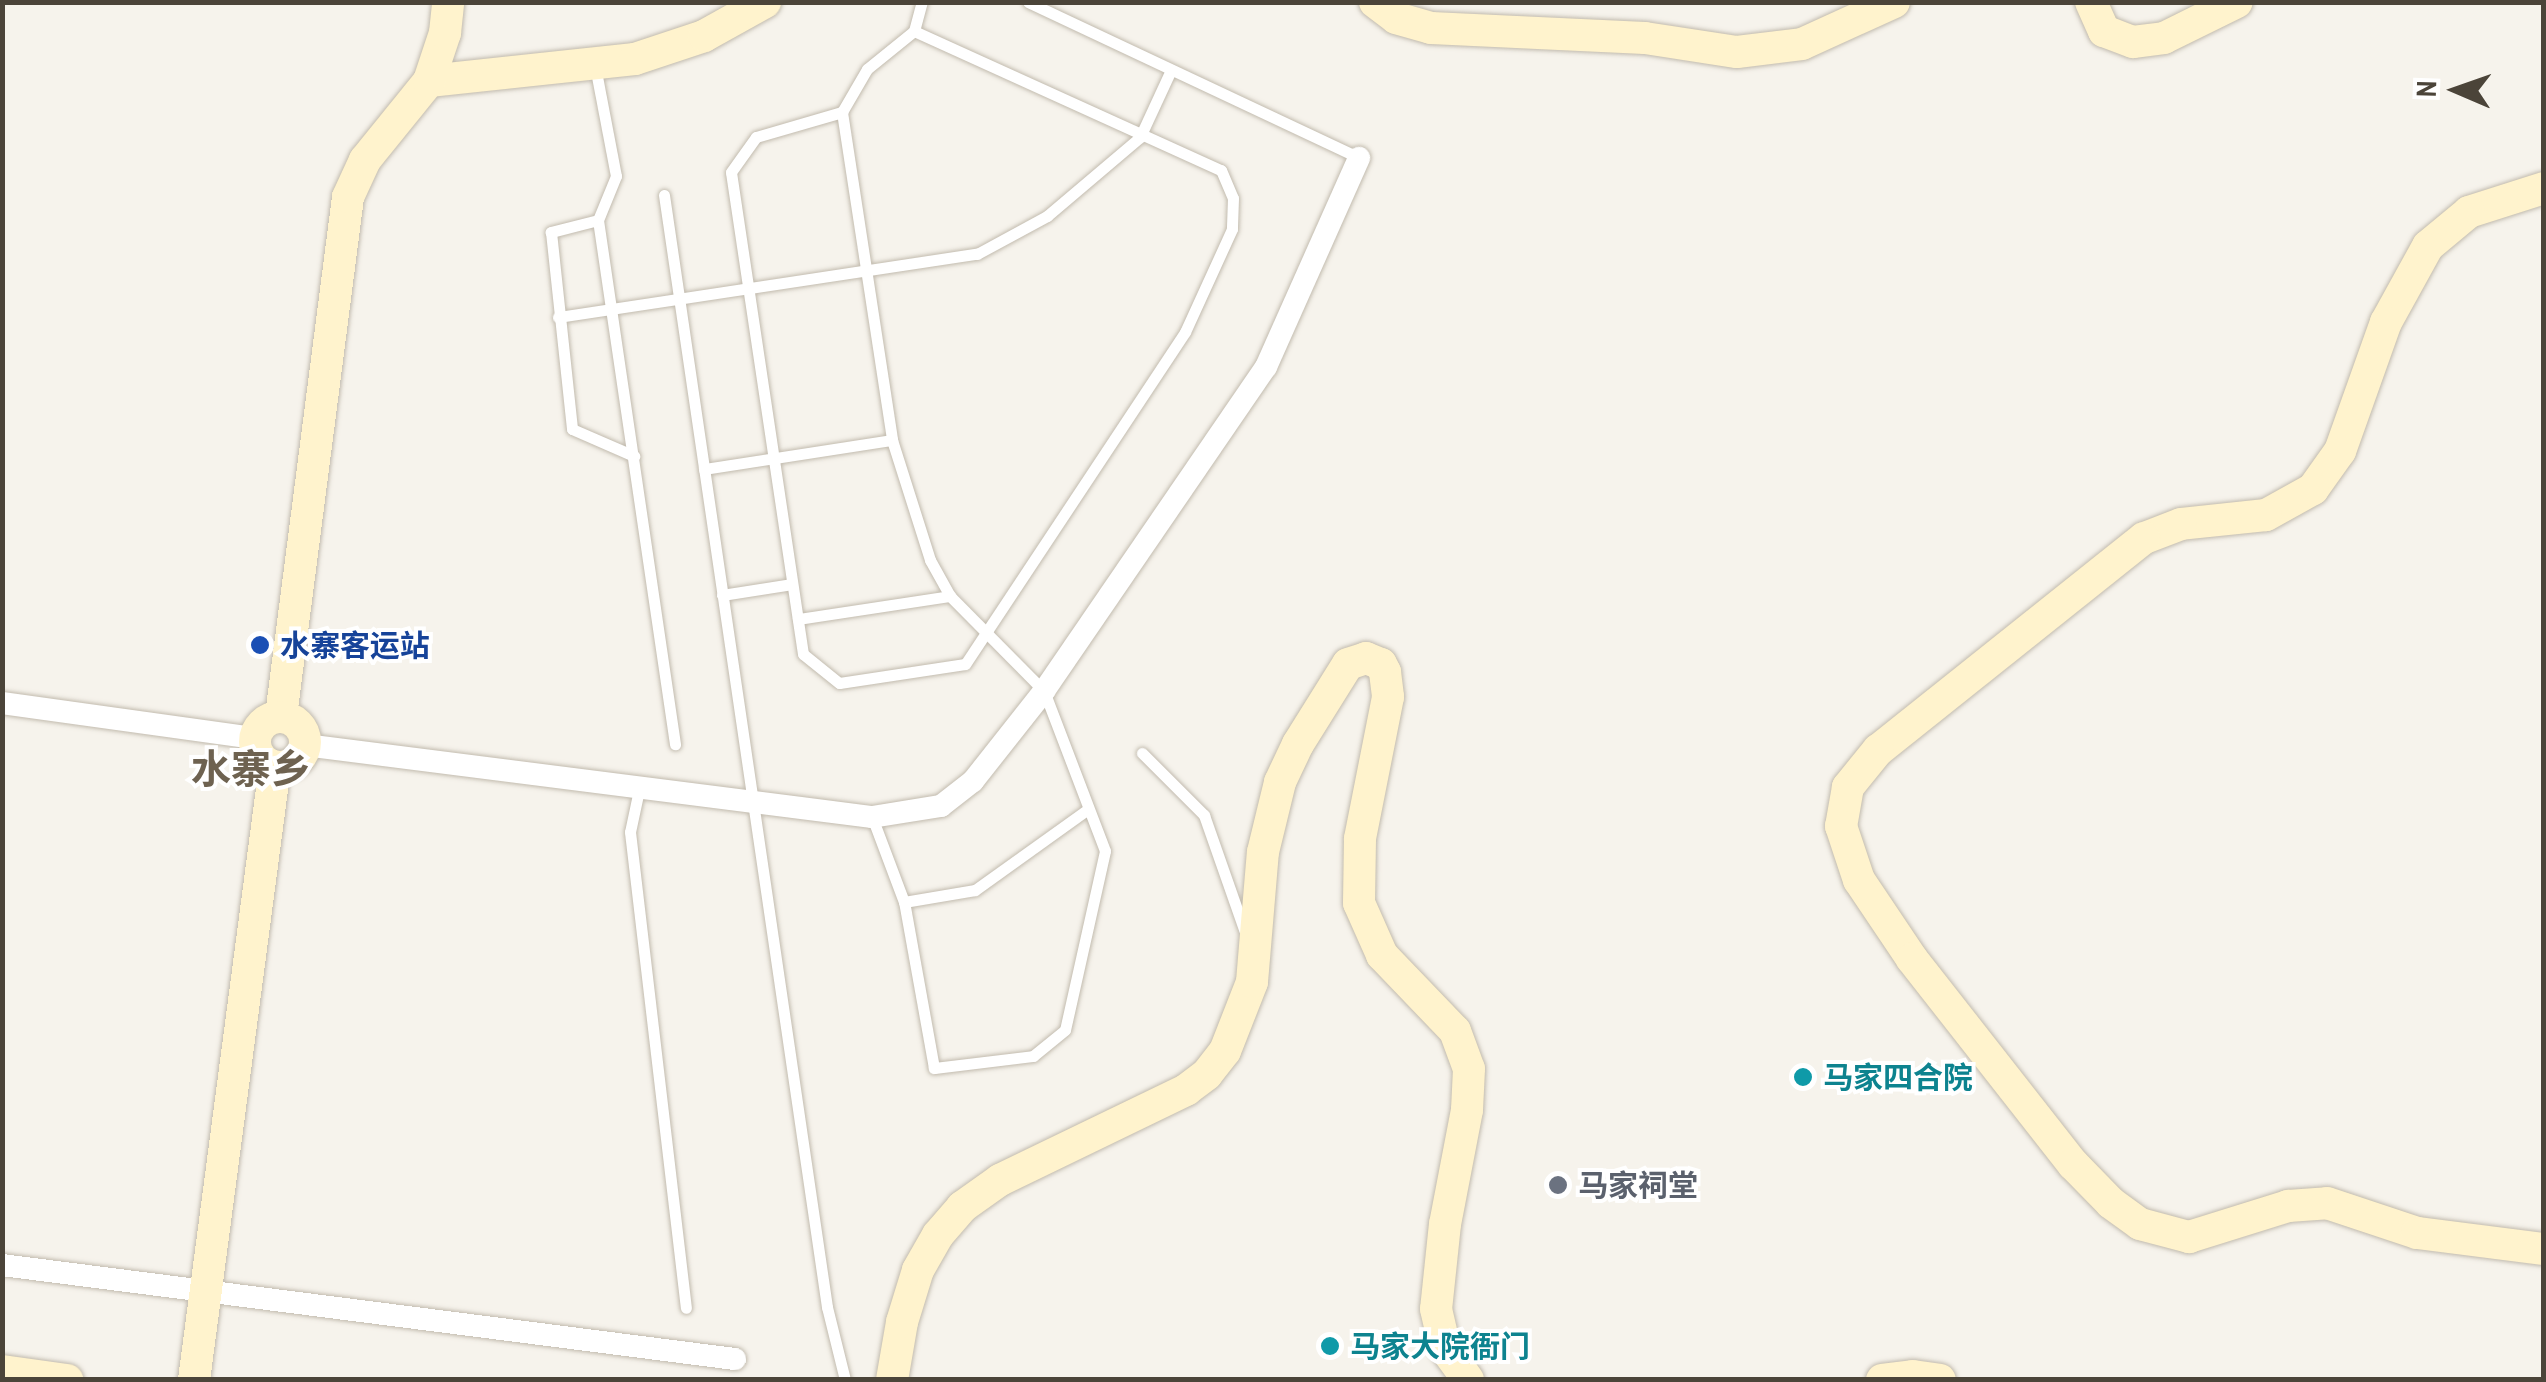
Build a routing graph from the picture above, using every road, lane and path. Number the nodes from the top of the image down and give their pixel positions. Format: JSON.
{"nodes":[{"id":1,"x":448,"y":2,"type":"edge"},
{"id":2,"x":764,"y":2,"type":"edge"},
{"id":3,"x":922,"y":2,"type":"edge"},
{"id":4,"x":1028,"y":2,"type":"edge"},
{"id":5,"x":1375,"y":2,"type":"edge"},
{"id":6,"x":1894,"y":2,"type":"edge"},
{"id":7,"x":2090,"y":2,"type":"edge"},
{"id":8,"x":2237,"y":2,"type":"edge"},
{"id":9,"x":914,"y":31,"type":"junction"},
{"id":10,"x":595,"y":66,"type":"junction"},
{"id":11,"x":1172,"y":70,"type":"junction"},
{"id":12,"x":429,"y":82,"type":"junction"},
{"id":13,"x":842,"y":112,"type":"junction"},
{"id":14,"x":1140,"y":137,"type":"junction"},
{"id":15,"x":1359,"y":158,"type":"joint"},
{"id":16,"x":2544,"y":188,"type":"edge"},
{"id":17,"x":664,"y":196,"type":"dead end"},
{"id":18,"x":598,"y":220,"type":"junction"},
{"id":19,"x":868,"y":271,"type":"junction"},
{"id":20,"x":748,"y":289,"type":"junction"},
{"id":21,"x":679,"y":299,"type":"junction"},
{"id":22,"x":612,"y":309,"type":"junction"},
{"id":23,"x":558,"y":317,"type":"junction"},
{"id":24,"x":892,"y":440,"type":"junction"},
{"id":25,"x":634,"y":456,"type":"junction"},
{"id":26,"x":774,"y":458,"type":"junction"},
{"id":27,"x":704,"y":468,"type":"junction"},
{"id":28,"x":792,"y":584,"type":"junction"},
{"id":29,"x":722,"y":594,"type":"junction"},
{"id":30,"x":950,"y":596,"type":"junction"},
{"id":31,"x":798,"y":619,"type":"junction"},
{"id":32,"x":984,"y":632,"type":"junction"},
{"id":33,"x":1044,"y":691,"type":"junction"},
{"id":34,"x":2,"y":703,"type":"edge"},
{"id":35,"x":281,"y":716,"type":"junction"},
{"id":36,"x":256,"y":738,"type":"junction"},
{"id":37,"x":305,"y":744,"type":"junction"},
{"id":38,"x":676,"y":744,"type":"dead end"},
{"id":39,"x":1142,"y":754,"type":"dead end"},
{"id":40,"x":275,"y":766,"type":"junction"},
{"id":41,"x":640,"y":786,"type":"junction"},
{"id":42,"x":753,"y":802,"type":"junction"},
{"id":43,"x":1088,"y":809,"type":"junction"},
{"id":44,"x":872,"y":817,"type":"junction"},
{"id":45,"x":904,"y":902,"type":"junction"},
{"id":46,"x":1256,"y":955,"type":"junction"},
{"id":47,"x":2544,"y":1249,"type":"edge"},
{"id":48,"x":2,"y":1265,"type":"edge"},
{"id":49,"x":206,"y":1291,"type":"junction"},
{"id":50,"x":686,"y":1308,"type":"dead end"},
{"id":51,"x":735,"y":1360,"type":"dead end"},
{"id":52,"x":2,"y":1371,"type":"edge"},
{"id":53,"x":67,"y":1380,"type":"edge"},
{"id":54,"x":194,"y":1380,"type":"edge"},
{"id":55,"x":845,"y":1380,"type":"edge"},
{"id":56,"x":892,"y":1380,"type":"edge"},
{"id":57,"x":1468,"y":1380,"type":"edge"},
{"id":58,"x":1882,"y":1380,"type":"edge"},
{"id":59,"x":1940,"y":1380,"type":"edge"}],
"edges":[{"from":1,"to":12,"type":"main road"},
{"from":2,"to":10,"type":"main road"},
{"from":3,"to":9,"type":"lane"},
{"from":4,"to":11,"type":"lane"},
{"from":5,"to":6,"type":"main road"},
{"from":7,"to":8,"type":"main road"},
{"from":9,"to":13,"type":"lane"},
{"from":9,"to":14,"type":"lane"},
{"from":10,"to":12,"type":"main road"},
{"from":10,"to":18,"type":"lane"},
{"from":11,"to":14,"type":"lane"},
{"from":11,"to":15,"type":"lane"},
{"from":12,"to":35,"type":"main road"},
{"from":13,"to":19,"type":"lane"},
{"from":13,"to":20,"type":"lane"},
{"from":14,"to":19,"type":"lane"},
{"from":14,"to":32,"type":"lane"},
{"from":15,"to":33,"type":"street"},
{"from":16,"to":47,"type":"main road"},
{"from":17,"to":21,"type":"lane"},
{"from":18,"to":22,"type":"lane"},
{"from":18,"to":23,"type":"lane"},
{"from":19,"to":20,"type":"lane"},
{"from":19,"to":24,"type":"lane"},
{"from":20,"to":21,"type":"lane"},
{"from":20,"to":26,"type":"lane"},
{"from":21,"to":22,"type":"lane"},
{"from":21,"to":27,"type":"lane"},
{"from":22,"to":23,"type":"lane"},
{"from":22,"to":25,"type":"lane"},
{"from":23,"to":25,"type":"lane"},
{"from":24,"to":26,"type":"lane"},
{"from":24,"to":30,"type":"lane"},
{"from":25,"to":38,"type":"lane"},
{"from":26,"to":27,"type":"lane"},
{"from":26,"to":28,"type":"lane"},
{"from":27,"to":29,"type":"lane"},
{"from":28,"to":29,"type":"lane"},
{"from":28,"to":31,"type":"lane"},
{"from":29,"to":42,"type":"lane"},
{"from":30,"to":31,"type":"lane"},
{"from":30,"to":32,"type":"lane"},
{"from":31,"to":32,"type":"lane"},
{"from":32,"to":33,"type":"lane"},
{"from":33,"to":43,"type":"lane"},
{"from":33,"to":44,"type":"street"},
{"from":34,"to":36,"type":"street"},
{"from":35,"to":36,"type":"main road"},
{"from":35,"to":37,"type":"main road"},
{"from":36,"to":40,"type":"main road"},
{"from":37,"to":40,"type":"main road"},
{"from":37,"to":41,"type":"street"},
{"from":39,"to":46,"type":"lane"},
{"from":40,"to":49,"type":"main road"},
{"from":41,"to":42,"type":"street"},
{"from":41,"to":50,"type":"lane"},
{"from":42,"to":44,"type":"street"},
{"from":42,"to":55,"type":"lane"},
{"from":43,"to":45,"type":"lane"},
{"from":43,"to":45,"type":"lane"},
{"from":44,"to":45,"type":"lane"},
{"from":46,"to":56,"type":"main road"},
{"from":46,"to":57,"type":"main road"},
{"from":48,"to":49,"type":"street"},
{"from":49,"to":51,"type":"street"},
{"from":49,"to":54,"type":"main road"},
{"from":52,"to":53,"type":"main road"},
{"from":58,"to":59,"type":"main road"}]}
